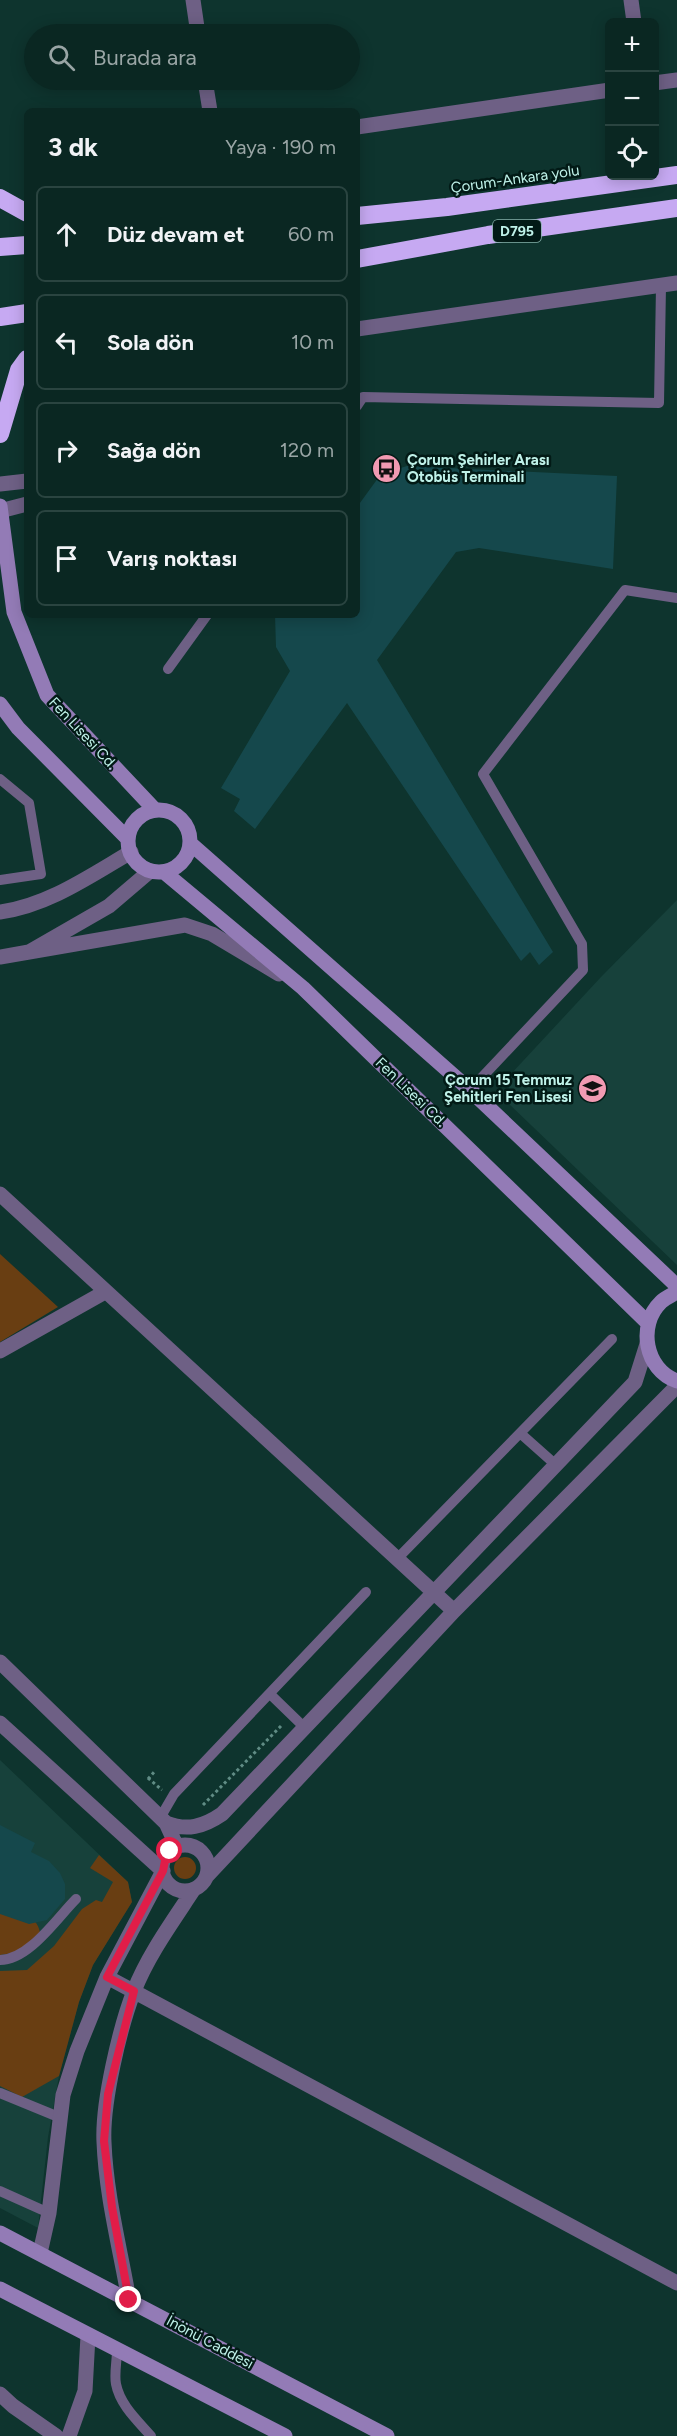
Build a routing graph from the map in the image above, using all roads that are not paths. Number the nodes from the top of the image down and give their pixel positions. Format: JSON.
{"nodes":[{"id":1,"x":193,"y":0,"type":"edge"},
{"id":2,"x":631,"y":0,"type":"edge"},
{"id":3,"x":633,"y":18,"type":"edge"},
{"id":4,"x":197,"y":24,"type":"edge"},
{"id":5,"x":677,"y":80,"type":"edge"},
{"id":6,"x":659,"y":82,"type":"edge"},
{"id":7,"x":207,"y":90,"type":"edge"},
{"id":8,"x":605,"y":91,"type":"edge"},
{"id":9,"x":210,"y":108,"type":"edge"},
{"id":10,"x":360,"y":127,"type":"edge"},
{"id":11,"x":677,"y":174,"type":"edge"},
{"id":12,"x":0,"y":198,"type":"edge"},
{"id":13,"x":677,"y":208,"type":"edge"},
{"id":14,"x":24,"y":211,"type":"edge"},
{"id":15,"x":360,"y":216,"type":"edge"},
{"id":16,"x":24,"y":245,"type":"edge"},
{"id":17,"x":0,"y":247,"type":"edge"},
{"id":18,"x":360,"y":258,"type":"edge"},
{"id":19,"x":677,"y":283,"type":"edge"},
{"id":20,"x":661,"y":286,"type":"junction"},
{"id":21,"x":24,"y":313,"type":"edge"},
{"id":22,"x":0,"y":317,"type":"edge"},
{"id":23,"x":360,"y":330,"type":"edge"},
{"id":24,"x":24,"y":363,"type":"edge"},
{"id":25,"x":360,"y":402,"type":"edge"},
{"id":26,"x":0,"y":434,"type":"edge"},
{"id":27,"x":24,"y":481,"type":"edge"},
{"id":28,"x":0,"y":484,"type":"edge"},
{"id":29,"x":24,"y":505,"type":"edge"},
{"id":30,"x":0,"y":509,"type":"edge"},
{"id":31,"x":677,"y":598,"type":"edge"},
{"id":32,"x":205,"y":618,"type":"edge"},
{"id":33,"x":168,"y":669,"type":"dead end"},
{"id":34,"x":1,"y":706,"type":"edge"},
{"id":35,"x":0,"y":779,"type":"edge"},
{"id":36,"x":155,"y":810,"type":"junction"},
{"id":37,"x":190,"y":843,"type":"junction"},
{"id":38,"x":130,"y":845,"type":"junction"},
{"id":39,"x":157,"y":871,"type":"junction"},
{"id":40,"x":0,"y":880,"type":"edge"},
{"id":41,"x":0,"y":912,"type":"edge"},
{"id":42,"x":29,"y":952,"type":"junction"},
{"id":43,"x":0,"y":957,"type":"edge"},
{"id":44,"x":303,"y":988,"type":"junction"},
{"id":45,"x":470,"y":1090,"type":"junction"},
{"id":46,"x":0,"y":1194,"type":"edge"},
{"id":47,"x":677,"y":1286,"type":"edge"},
{"id":48,"x":105,"y":1292,"type":"junction"},
{"id":49,"x":677,"y":1292,"type":"edge"},
{"id":50,"x":648,"y":1323,"type":"junction"},
{"id":51,"x":612,"y":1339,"type":"dead end"},
{"id":52,"x":647,"y":1344,"type":"junction"},
{"id":53,"x":0,"y":1351,"type":"edge"},
{"id":54,"x":677,"y":1381,"type":"edge"},
{"id":55,"x":677,"y":1389,"type":"edge"},
{"id":56,"x":520,"y":1433,"type":"junction"},
{"id":57,"x":556,"y":1465,"type":"junction"},
{"id":58,"x":396,"y":1560,"type":"junction"},
{"id":59,"x":366,"y":1592,"type":"dead end"},
{"id":60,"x":433,"y":1593,"type":"junction"},
{"id":61,"x":454,"y":1611,"type":"junction"},
{"id":62,"x":0,"y":1662,"type":"edge"},
{"id":63,"x":270,"y":1694,"type":"junction"},
{"id":64,"x":0,"y":1723,"type":"edge"},
{"id":65,"x":304,"y":1727,"type":"junction"},
{"id":66,"x":163,"y":1821,"type":"junction"},
{"id":67,"x":202,"y":1826,"type":"junction"},
{"id":68,"x":182,"y":1846,"type":"junction"},
{"id":69,"x":163,"y":1871,"type":"junction"},
{"id":70,"x":207,"y":1876,"type":"junction"},
{"id":71,"x":194,"y":1888,"type":"junction"},
{"id":72,"x":76,"y":1899,"type":"dead end"},
{"id":73,"x":0,"y":1960,"type":"edge"},
{"id":74,"x":107,"y":1977,"type":"junction"},
{"id":75,"x":134,"y":1991,"type":"junction"},
{"id":76,"x":0,"y":2093,"type":"edge"},
{"id":77,"x":61,"y":2118,"type":"junction"},
{"id":78,"x":0,"y":2191,"type":"edge"},
{"id":79,"x":49,"y":2213,"type":"junction"},
{"id":80,"x":0,"y":2233,"type":"edge"},
{"id":81,"x":40,"y":2253,"type":"junction"},
{"id":82,"x":677,"y":2283,"type":"edge"},
{"id":83,"x":0,"y":2289,"type":"edge"},
{"id":84,"x":129,"y":2300,"type":"junction"},
{"id":85,"x":88,"y":2336,"type":"junction"},
{"id":86,"x":117,"y":2350,"type":"junction"},
{"id":87,"x":0,"y":2394,"type":"edge"},
{"id":88,"x":7,"y":2410,"type":"edge"},
{"id":89,"x":56,"y":2436,"type":"edge"},
{"id":90,"x":69,"y":2436,"type":"edge"},
{"id":91,"x":151,"y":2436,"type":"edge"},
{"id":92,"x":285,"y":2436,"type":"edge"},
{"id":93,"x":387,"y":2436,"type":"edge"}],
"edges":[{"from":1,"to":4,"type":"street"},
{"from":2,"to":3,"type":"street"},
{"from":5,"to":6,"type":"street"},
{"from":7,"to":9,"type":"street"},
{"from":8,"to":10,"type":"street"},
{"from":11,"to":15,"type":"highway","name":"Çorum-Ankara yolu","number":"D795"},
{"from":12,"to":14,"type":"highway"},
{"from":13,"to":18,"type":"highway","number":"D795"},
{"from":16,"to":17,"type":"highway"},
{"from":19,"to":20,"type":"street"},
{"from":20,"to":23,"type":"street"},
{"from":20,"to":25,"type":"lane"},
{"from":21,"to":22,"type":"highway"},
{"from":24,"to":26,"type":"highway"},
{"from":27,"to":28,"type":"street"},
{"from":29,"to":30,"type":"street"},
{"from":30,"to":36,"type":"street","name":"Fen Lisesi Cd."},
{"from":31,"to":45,"type":"lane"},
{"from":32,"to":33,"type":"lane"},
{"from":34,"to":38,"type":"street"},
{"from":35,"to":40,"type":"lane"},
{"from":36,"to":37,"type":"street"},
{"from":36,"to":38,"type":"street"},
{"from":37,"to":39,"type":"street"},
{"from":37,"to":45,"type":"street"},
{"from":38,"to":39,"type":"street"},
{"from":38,"to":41,"type":"street"},
{"from":39,"to":42,"type":"street"},
{"from":39,"to":44,"type":"street","name":"Fen Lisesi Cd."},
{"from":42,"to":43,"type":"street"},
{"from":42,"to":44,"type":"street"},
{"from":44,"to":50,"type":"street","name":"Fen Lisesi Cd."},
{"from":45,"to":47,"type":"street"},
{"from":46,"to":48,"type":"street"},
{"from":48,"to":53,"type":"street"},
{"from":48,"to":58,"type":"street"},
{"from":49,"to":50,"type":"street"},
{"from":50,"to":52,"type":"street"},
{"from":51,"to":56,"type":"lane"},
{"from":52,"to":54,"type":"street"},
{"from":52,"to":57,"type":"street"},
{"from":55,"to":61,"type":"street"},
{"from":56,"to":57,"type":"lane"},
{"from":56,"to":58,"type":"lane"},
{"from":57,"to":60,"type":"street"},
{"from":58,"to":60,"type":"street"},
{"from":59,"to":63,"type":"lane"},
{"from":60,"to":61,"type":"street"},
{"from":60,"to":65,"type":"street"},
{"from":61,"to":70,"type":"street"},
{"from":62,"to":66,"type":"street"},
{"from":63,"to":65,"type":"lane"},
{"from":63,"to":66,"type":"lane"},
{"from":64,"to":69,"type":"street"},
{"from":65,"to":67,"type":"street"},
{"from":66,"to":67,"type":"street"},
{"from":66,"to":68,"type":"street"},
{"from":67,"to":68,"type":"street"},
{"from":68,"to":69,"type":"street"},
{"from":68,"to":70,"type":"street"},
{"from":69,"to":71,"type":"street"},
{"from":69,"to":74,"type":"street"},
{"from":70,"to":71,"type":"street"},
{"from":71,"to":75,"type":"street"},
{"from":72,"to":73,"type":"lane"},
{"from":74,"to":75,"type":"street"},
{"from":74,"to":77,"type":"street"},
{"from":75,"to":82,"type":"street"},
{"from":75,"to":84,"type":"street"},
{"from":76,"to":77,"type":"lane"},
{"from":77,"to":79,"type":"street"},
{"from":78,"to":79,"type":"lane"},
{"from":79,"to":81,"type":"street"},
{"from":80,"to":81,"type":"street","name":"İnönü Caddesi"},
{"from":81,"to":84,"type":"street","name":"İnönü Caddesi"},
{"from":83,"to":85,"type":"street"},
{"from":84,"to":93,"type":"street","name":"İnönü Caddesi"},
{"from":85,"to":86,"type":"street"},
{"from":85,"to":90,"type":"street"},
{"from":86,"to":91,"type":"lane"},
{"from":86,"to":92,"type":"street"},
{"from":87,"to":88,"type":"street"},
{"from":88,"to":89,"type":"street"}]}
